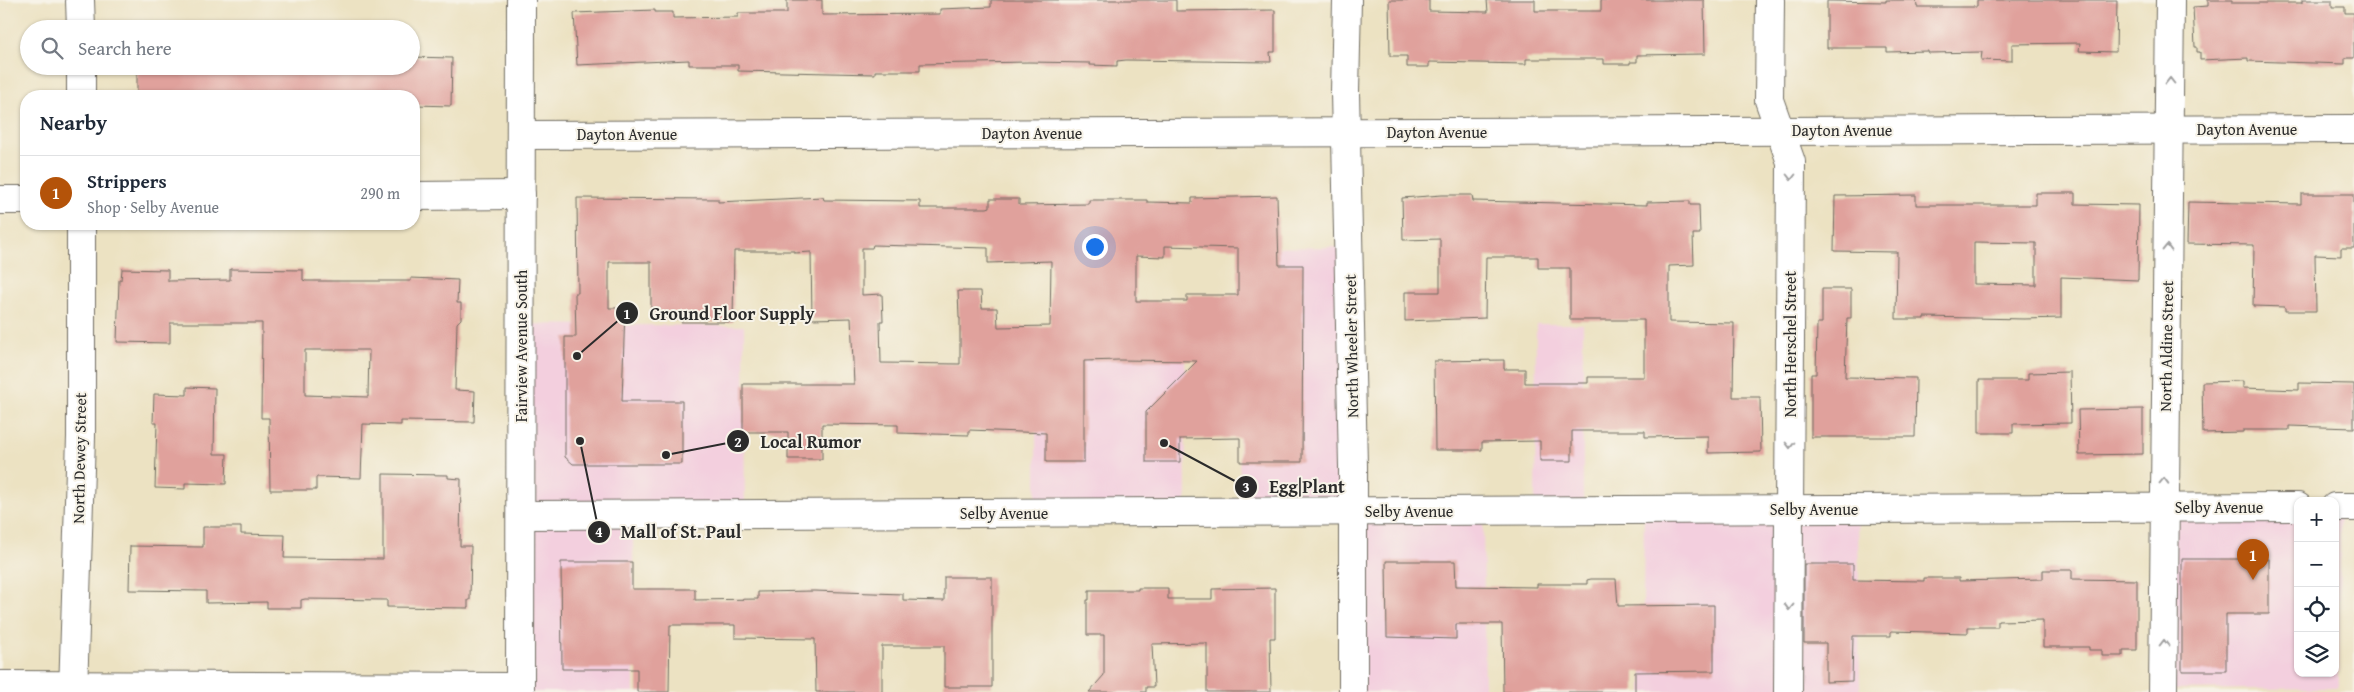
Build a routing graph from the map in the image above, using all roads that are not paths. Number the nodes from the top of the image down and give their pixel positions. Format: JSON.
{"nodes":[{"id":1,"x":80,"y":0,"type":"edge"},
{"id":2,"x":521,"y":0,"type":"edge"},
{"id":3,"x":1347,"y":0,"type":"edge"},
{"id":4,"x":1770,"y":0,"type":"edge"},
{"id":5,"x":2170,"y":0,"type":"edge"},
{"id":6,"x":80,"y":20,"type":"edge"},
{"id":7,"x":81,"y":75,"type":"edge"},
{"id":8,"x":81,"y":90,"type":"edge"},
{"id":9,"x":2354,"y":129,"type":"edge"},
{"id":10,"x":1779,"y":130,"type":"junction"},
{"id":11,"x":2170,"y":130,"type":"junction"},
{"id":12,"x":1346,"y":133,"type":"junction"},
{"id":13,"x":521,"y":135,"type":"junction"},
{"id":14,"x":521,"y":195,"type":"junction"},
{"id":15,"x":420,"y":196,"type":"edge"},
{"id":16,"x":0,"y":200,"type":"edge"},
{"id":17,"x":20,"y":200,"type":"edge"},
{"id":18,"x":81,"y":230,"type":"edge"},
{"id":19,"x":2294,"y":507,"type":"edge"},
{"id":20,"x":2339,"y":507,"type":"edge"},
{"id":21,"x":2354,"y":507,"type":"edge"},
{"id":22,"x":2164,"y":508,"type":"junction"},
{"id":23,"x":1790,"y":509,"type":"junction"},
{"id":24,"x":1353,"y":511,"type":"junction"},
{"id":25,"x":521,"y":515,"type":"junction"},
{"id":26,"x":0,"y":685,"type":"edge"},
{"id":27,"x":73,"y":688,"type":"edge"},
{"id":28,"x":520,"y":690,"type":"edge"},
{"id":29,"x":1353,"y":692,"type":"edge"},
{"id":30,"x":1788,"y":692,"type":"edge"},
{"id":31,"x":2163,"y":692,"type":"edge"}],
"edges":[{"from":1,"to":6,"type":"street"},
{"from":2,"to":13,"type":"street","name":"Fairview Avenue South"},
{"from":3,"to":12,"type":"street","name":"North Wheeler Street"},
{"from":4,"to":10,"type":"street","name":"North Herschel Street"},
{"from":11,"to":5,"type":"street","name":"North Aldine Street","one_way":true},
{"from":7,"to":8,"type":"street"},
{"from":9,"to":11,"type":"street","name":"Dayton Avenue"},
{"from":10,"to":11,"type":"street","name":"Dayton Avenue"},
{"from":10,"to":12,"type":"street","name":"Dayton Avenue"},
{"from":10,"to":23,"type":"street","name":"North Herschel Street","one_way":true},
{"from":22,"to":11,"type":"street","name":"North Aldine Street","one_way":true},
{"from":12,"to":13,"type":"street","name":"Dayton Avenue"},
{"from":12,"to":24,"type":"street","name":"North Wheeler Street"},
{"from":13,"to":14,"type":"street","name":"Fairview Avenue South"},
{"from":14,"to":15,"type":"street"},
{"from":14,"to":25,"type":"street","name":"Fairview Avenue South"},
{"from":16,"to":17,"type":"street"},
{"from":18,"to":27,"type":"street","name":"North Dewey Street"},
{"from":19,"to":22,"type":"street","name":"Selby Avenue"},
{"from":20,"to":21,"type":"street"},
{"from":22,"to":23,"type":"street","name":"Selby Avenue"},
{"from":31,"to":22,"type":"street","name":"North Aldine Street","one_way":true},
{"from":23,"to":24,"type":"street","name":"Selby Avenue"},
{"from":23,"to":30,"type":"street","name":"North Herschel Street","one_way":true},
{"from":24,"to":25,"type":"street","name":"Selby Avenue"},
{"from":24,"to":29,"type":"street","name":"North Wheeler Street"},
{"from":25,"to":28,"type":"street","name":"Fairview Avenue South"},
{"from":26,"to":27,"type":"street"},
{"from":27,"to":28,"type":"street"}]}
